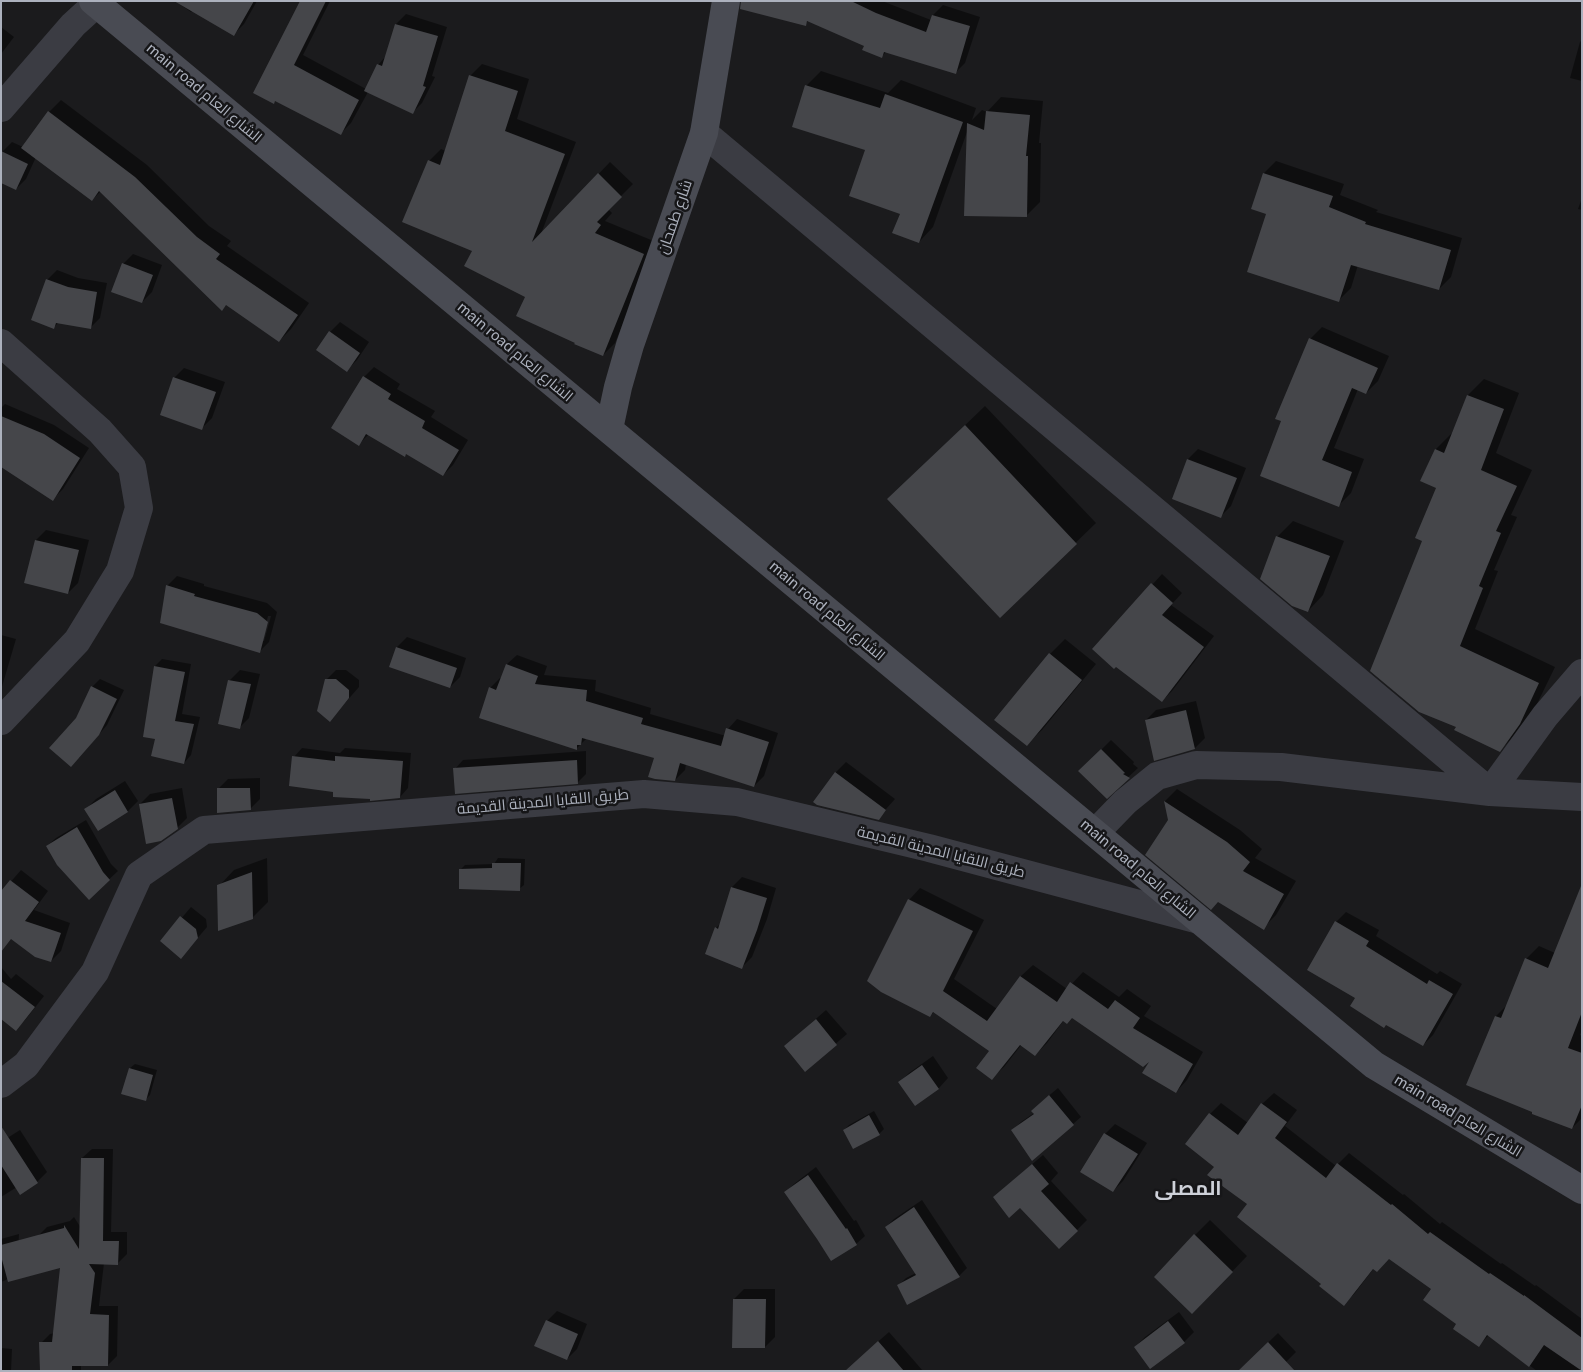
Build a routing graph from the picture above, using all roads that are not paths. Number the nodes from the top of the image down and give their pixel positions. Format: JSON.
{"nodes":[{"id":1,"x":726,"y":1,"type":"edge"},
{"id":2,"x":94,"y":3,"type":"edge"},
{"id":3,"x":1,"y":108,"type":"edge"},
{"id":4,"x":704,"y":133,"type":"junction"},
{"id":5,"x":1,"y":343,"type":"edge"},
{"id":6,"x":609,"y":429,"type":"junction"},
{"id":7,"x":1582,"y":673,"type":"edge"},
{"id":8,"x":1,"y":721,"type":"edge"},
{"id":9,"x":1490,"y":792,"type":"junction"},
{"id":10,"x":1582,"y":798,"type":"edge"},
{"id":11,"x":1094,"y":833,"type":"junction"},
{"id":12,"x":1199,"y":920,"type":"junction"},
{"id":13,"x":1,"y":1084,"type":"edge"},
{"id":14,"x":1582,"y":1190,"type":"edge"}],
"edges":[{"from":1,"to":4,"type":"main road","name":"شارع طمحان"},
{"from":2,"to":3,"type":"street"},
{"from":2,"to":6,"type":"main road","name":"main road الشارع العام"},
{"from":4,"to":6,"type":"main road","name":"شارع طمحان"},
{"from":4,"to":9,"type":"street"},
{"from":5,"to":8,"type":"street"},
{"from":6,"to":11,"type":"main road","name":"main road الشارع العام"},
{"from":7,"to":9,"type":"street"},
{"from":9,"to":10,"type":"street"},
{"from":9,"to":11,"type":"street"},
{"from":11,"to":12,"type":"main road","name":"main road الشارع العام"},
{"from":12,"to":13,"type":"street","name":"طريق اللقايا المدينة القديمة"},
{"from":12,"to":14,"type":"main road","name":"main road الشارع العام"}]}
